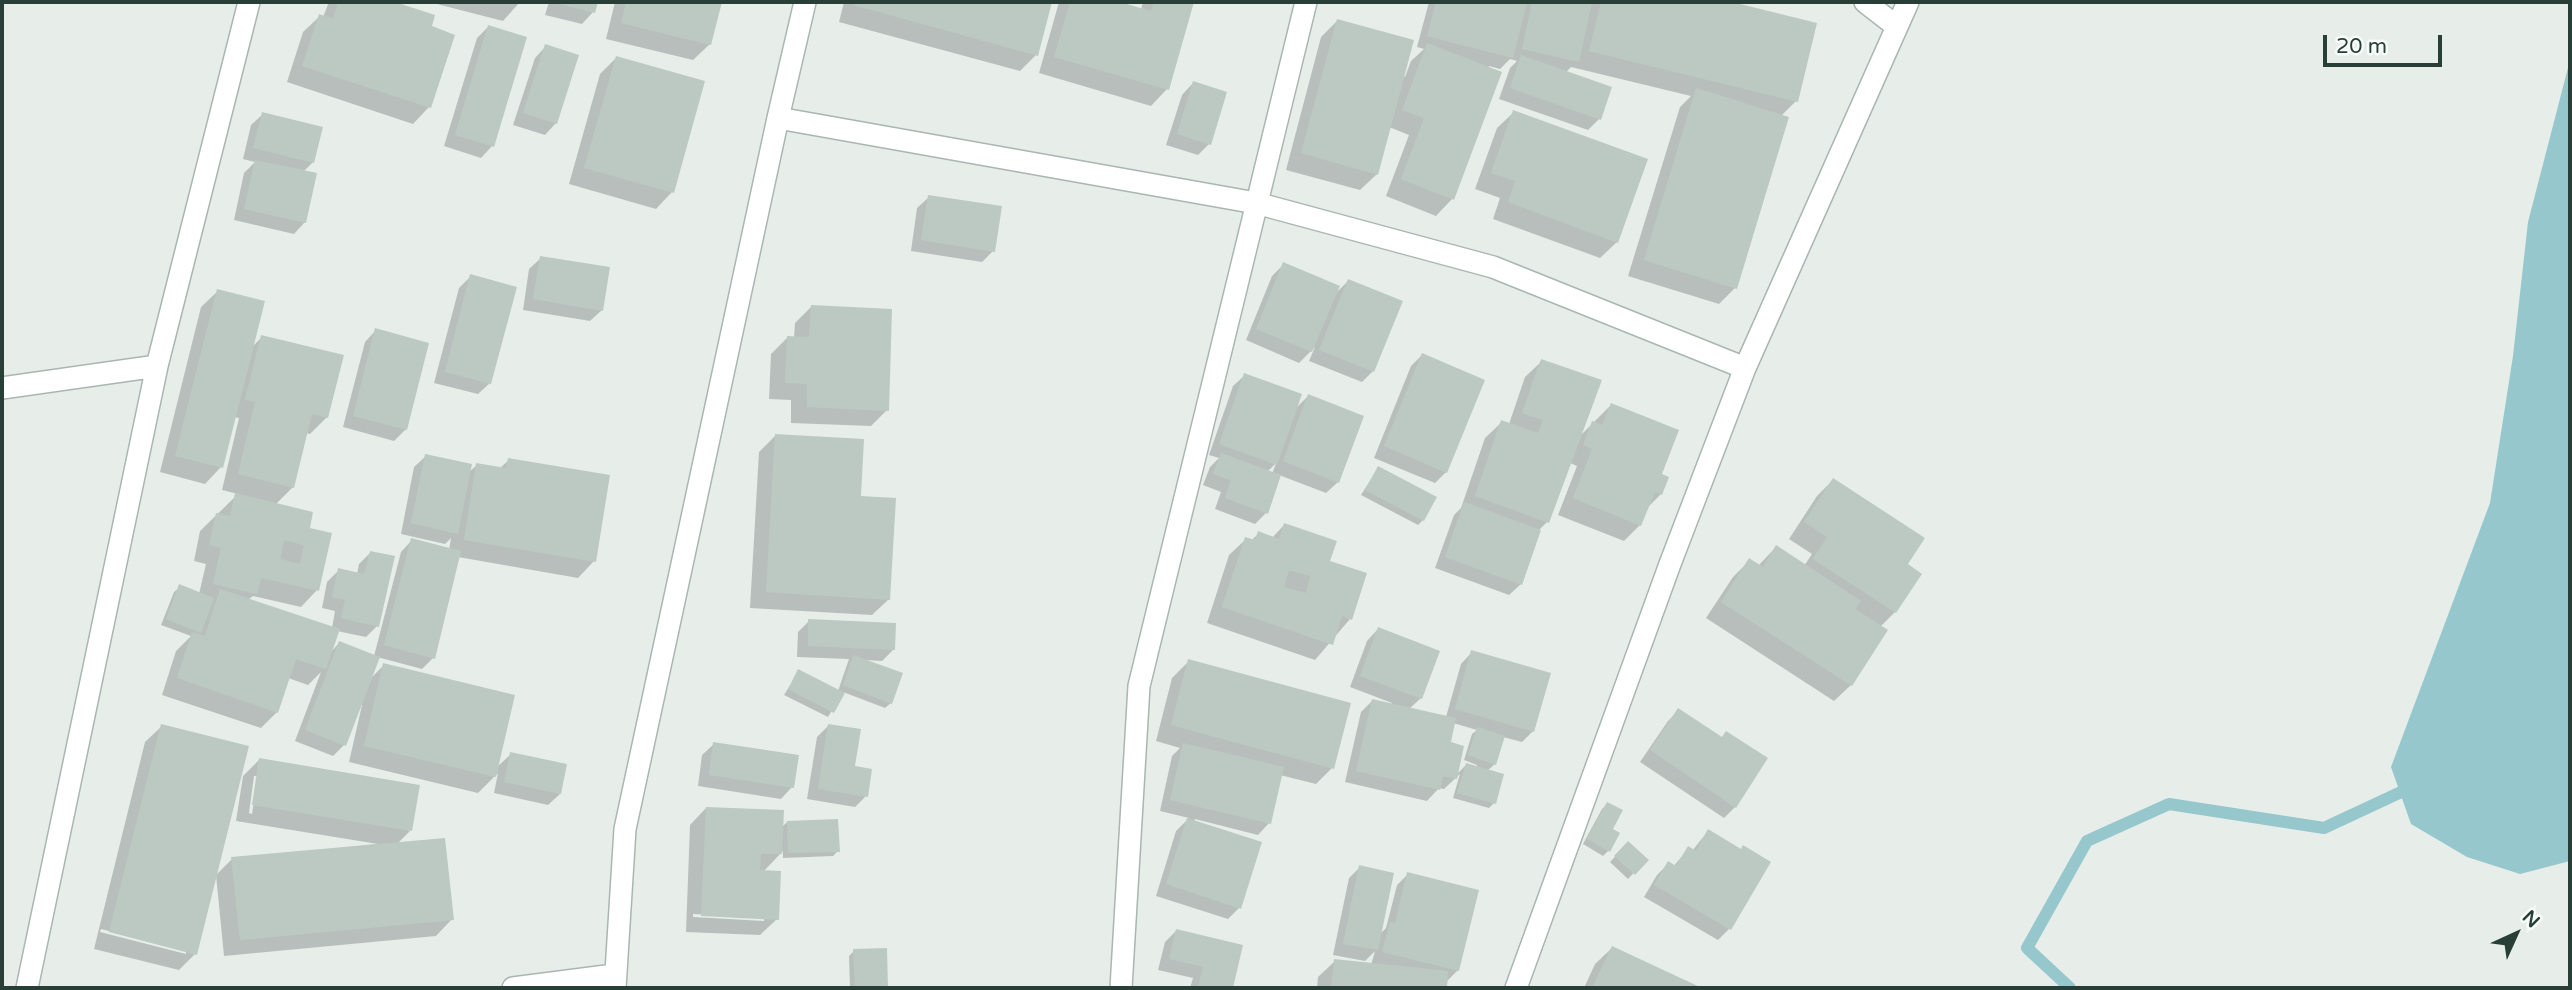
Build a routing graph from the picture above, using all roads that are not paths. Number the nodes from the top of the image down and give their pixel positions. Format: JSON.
{"nodes":[{"id":1,"x":250,"y":2,"type":"edge"},
{"id":2,"x":805,"y":2,"type":"edge"},
{"id":3,"x":1306,"y":2,"type":"edge"},
{"id":4,"x":1866,"y":2,"type":"edge"},
{"id":5,"x":1908,"y":2,"type":"edge"},
{"id":6,"x":1896,"y":26,"type":"junction"},
{"id":7,"x":778,"y":118,"type":"junction"},
{"id":8,"x":1256,"y":203,"type":"junction"},
{"id":9,"x":157,"y":366,"type":"junction"},
{"id":10,"x":1745,"y":368,"type":"junction"},
{"id":11,"x":2,"y":388,"type":"edge"},
{"id":12,"x":615,"y":981,"type":"edge"},
{"id":13,"x":27,"y":988,"type":"edge"},
{"id":14,"x":513,"y":988,"type":"edge"},
{"id":15,"x":1121,"y":988,"type":"edge"},
{"id":16,"x":1516,"y":988,"type":"edge"}],
"edges":[{"from":1,"to":9,"type":"street"},
{"from":2,"to":7,"type":"street"},
{"from":3,"to":8,"type":"street"},
{"from":4,"to":6,"type":"street"},
{"from":5,"to":6,"type":"street"},
{"from":6,"to":10,"type":"street"},
{"from":7,"to":8,"type":"street"},
{"from":7,"to":12,"type":"street"},
{"from":8,"to":10,"type":"street"},
{"from":8,"to":15,"type":"street"},
{"from":9,"to":11,"type":"street"},
{"from":9,"to":13,"type":"street"},
{"from":10,"to":16,"type":"street"},
{"from":12,"to":14,"type":"street"}]}
